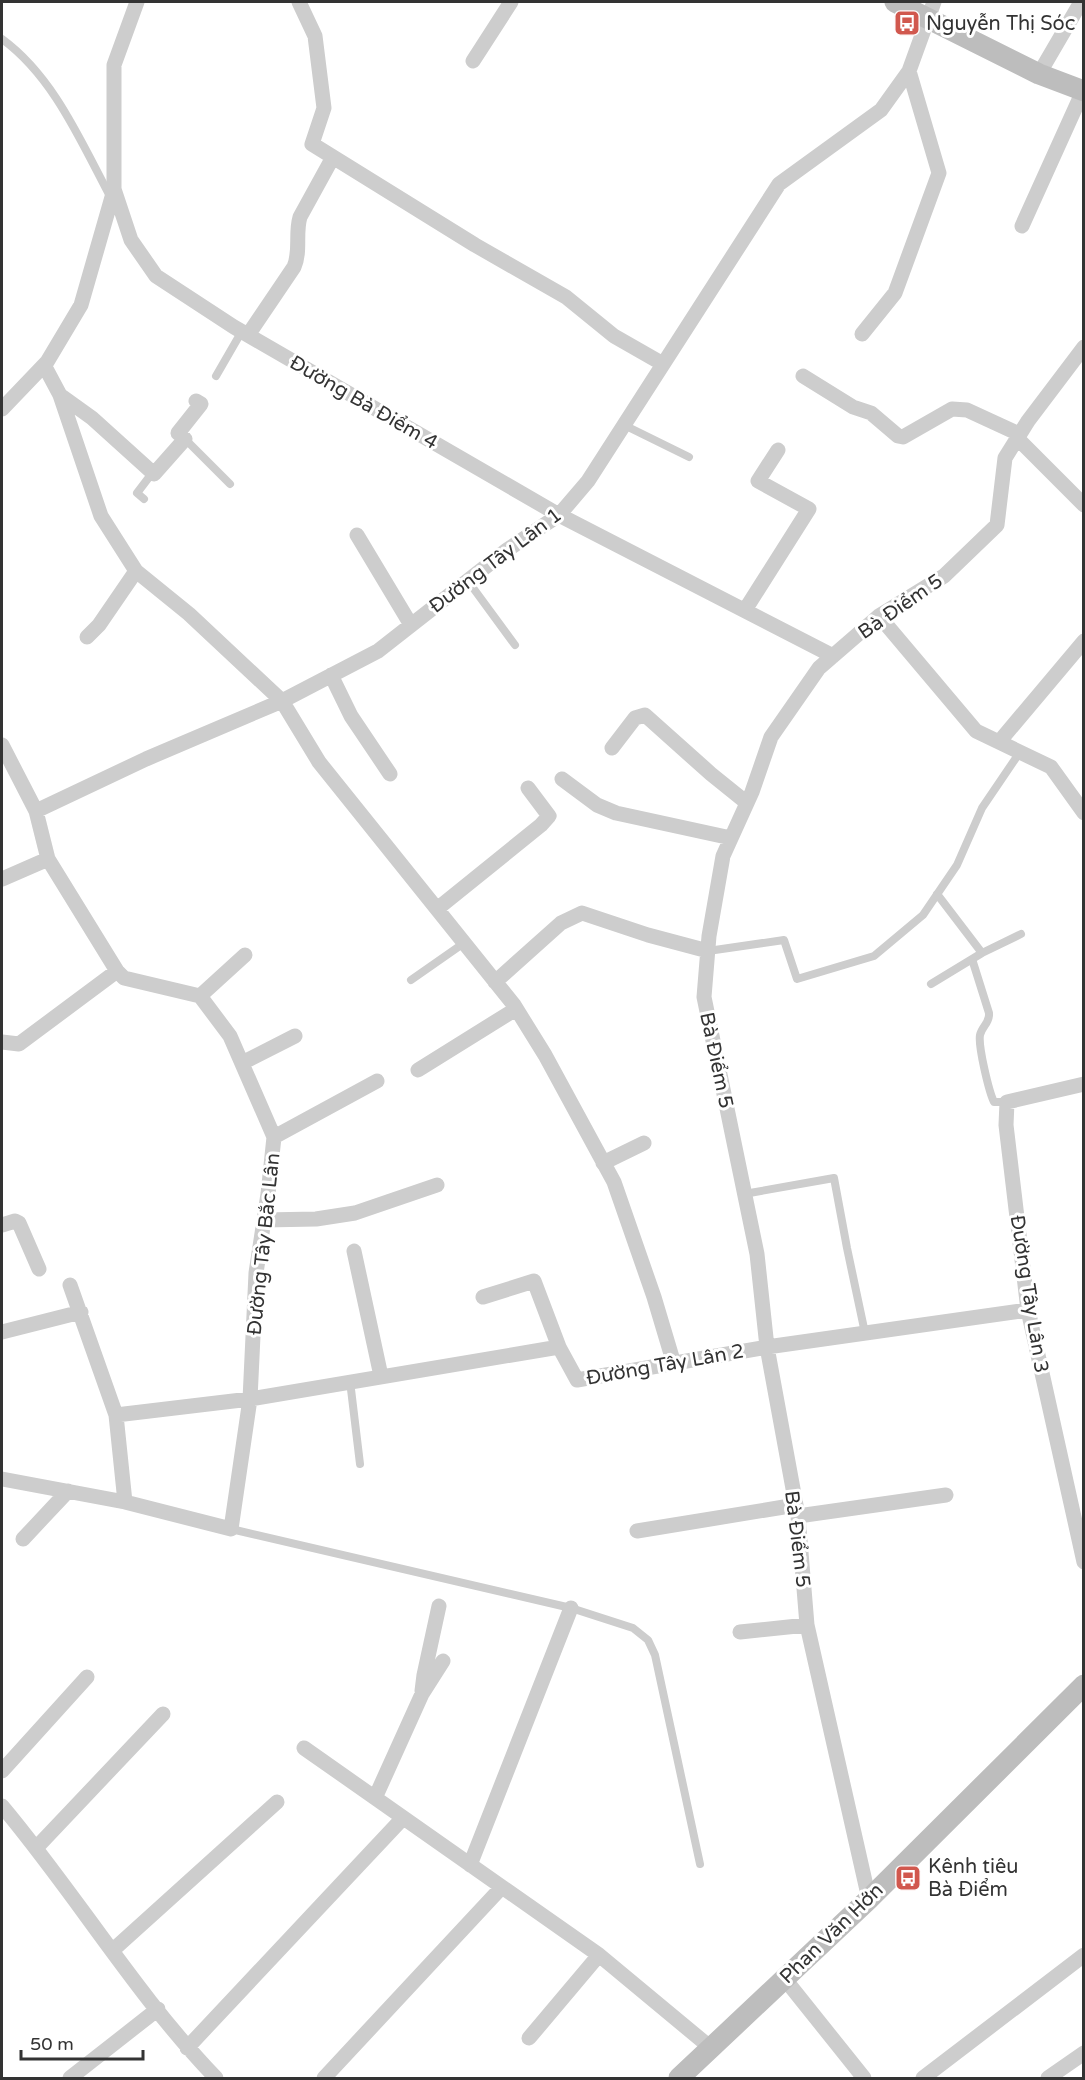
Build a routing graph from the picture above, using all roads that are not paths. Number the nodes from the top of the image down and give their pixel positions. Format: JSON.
{"nodes":[{"id":1,"x":137,"y":2,"type":"edge"},
{"id":2,"x":299,"y":2,"type":"edge"},
{"id":3,"x":511,"y":2,"type":"edge"},
{"id":4,"x":895,"y":2,"type":"edge"},
{"id":5,"x":1081,"y":2,"type":"edge"},
{"id":6,"x":931,"y":9,"type":"edge"},
{"id":7,"x":2,"y":39,"type":"edge"},
{"id":8,"x":473,"y":62,"type":"dead end"},
{"id":9,"x":909,"y":71,"type":"junction"},
{"id":10,"x":1039,"y":74,"type":"junction"},
{"id":11,"x":1083,"y":91,"type":"edge"},
{"id":12,"x":333,"y":157,"type":"junction"},
{"id":13,"x":113,"y":194,"type":"junction"},
{"id":14,"x":1022,"y":226,"type":"dead end"},
{"id":15,"x":245,"y":333,"type":"junction"},
{"id":16,"x":862,"y":334,"type":"dead end"},
{"id":17,"x":1083,"y":347,"type":"edge"},
{"id":18,"x":663,"y":364,"type":"junction"},
{"id":19,"x":44,"y":365,"type":"junction"},
{"id":20,"x":1077,"y":371,"type":"edge"},
{"id":21,"x":216,"y":376,"type":"dead end"},
{"id":22,"x":804,"y":376,"type":"dead end"},
{"id":23,"x":60,"y":395,"type":"junction"},
{"id":24,"x":196,"y":401,"type":"dead end"},
{"id":25,"x":2,"y":410,"type":"edge"},
{"id":26,"x":624,"y":425,"type":"junction"},
{"id":27,"x":1018,"y":436,"type":"junction"},
{"id":28,"x":185,"y":439,"type":"junction"},
{"id":29,"x":778,"y":450,"type":"dead end"},
{"id":30,"x":689,"y":457,"type":"dead end"},
{"id":31,"x":153,"y":472,"type":"junction"},
{"id":32,"x":230,"y":484,"type":"dead end"},
{"id":33,"x":144,"y":499,"type":"dead end"},
{"id":34,"x":1083,"y":506,"type":"edge"},
{"id":35,"x":559,"y":515,"type":"junction"},
{"id":36,"x":357,"y":535,"type":"dead end"},
{"id":37,"x":136,"y":571,"type":"junction"},
{"id":38,"x":468,"y":581,"type":"junction"},
{"id":39,"x":745,"y":610,"type":"junction"},
{"id":40,"x":879,"y":616,"type":"junction"},
{"id":41,"x":411,"y":625,"type":"junction"},
{"id":42,"x":87,"y":637,"type":"dead end"},
{"id":43,"x":1083,"y":641,"type":"edge"},
{"id":44,"x":515,"y":645,"type":"dead end"},
{"id":45,"x":832,"y":656,"type":"junction"},
{"id":46,"x":331,"y":675,"type":"junction"},
{"id":47,"x":282,"y":701,"type":"junction"},
{"id":48,"x":999,"y":742,"type":"junction"},
{"id":49,"x":2,"y":745,"type":"edge"},
{"id":50,"x":612,"y":747,"type":"dead end"},
{"id":51,"x":1020,"y":752,"type":"junction"},
{"id":52,"x":390,"y":774,"type":"dead end"},
{"id":53,"x":562,"y":779,"type":"dead end"},
{"id":54,"x":528,"y":788,"type":"dead end"},
{"id":55,"x":747,"y":803,"type":"junction"},
{"id":56,"x":36,"y":811,"type":"junction"},
{"id":57,"x":1083,"y":813,"type":"edge"},
{"id":58,"x":731,"y":838,"type":"junction"},
{"id":59,"x":48,"y":859,"type":"junction"},
{"id":60,"x":2,"y":879,"type":"edge"},
{"id":61,"x":937,"y":894,"type":"junction"},
{"id":62,"x":437,"y":909,"type":"junction"},
{"id":63,"x":1021,"y":934,"type":"dead end"},
{"id":64,"x":464,"y":943,"type":"junction"},
{"id":65,"x":708,"y":951,"type":"junction"},
{"id":66,"x":982,"y":953,"type":"junction"},
{"id":67,"x":245,"y":955,"type":"dead end"},
{"id":68,"x":972,"y":959,"type":"junction"},
{"id":69,"x":117,"y":971,"type":"junction"},
{"id":70,"x":411,"y":980,"type":"dead end"},
{"id":71,"x":495,"y":982,"type":"junction"},
{"id":72,"x":930,"y":984,"type":"dead end"},
{"id":73,"x":200,"y":996,"type":"junction"},
{"id":74,"x":516,"y":1009,"type":"junction"},
{"id":75,"x":295,"y":1036,"type":"dead end"},
{"id":76,"x":2,"y":1042,"type":"edge"},
{"id":77,"x":242,"y":1063,"type":"junction"},
{"id":78,"x":417,"y":1070,"type":"dead end"},
{"id":79,"x":378,"y":1081,"type":"dead end"},
{"id":80,"x":1083,"y":1084,"type":"edge"},
{"id":81,"x":1006,"y":1102,"type":"junction"},
{"id":82,"x":274,"y":1137,"type":"junction"},
{"id":83,"x":644,"y":1143,"type":"dead end"},
{"id":84,"x":603,"y":1162,"type":"junction"},
{"id":85,"x":436,"y":1185,"type":"dead end"},
{"id":86,"x":744,"y":1194,"type":"junction"},
{"id":87,"x":264,"y":1220,"type":"junction"},
{"id":88,"x":2,"y":1225,"type":"edge"},
{"id":89,"x":354,"y":1251,"type":"dead end"},
{"id":90,"x":39,"y":1269,"type":"dead end"},
{"id":91,"x":70,"y":1285,"type":"dead end"},
{"id":92,"x":483,"y":1297,"type":"dead end"},
{"id":93,"x":1028,"y":1310,"type":"junction"},
{"id":94,"x":81,"y":1312,"type":"junction"},
{"id":95,"x":2,"y":1332,"type":"edge"},
{"id":96,"x":866,"y":1333,"type":"junction"},
{"id":97,"x":559,"y":1347,"type":"junction"},
{"id":98,"x":766,"y":1347,"type":"junction"},
{"id":99,"x":674,"y":1364,"type":"junction"},
{"id":100,"x":381,"y":1376,"type":"junction"},
{"id":101,"x":350,"y":1381,"type":"junction"},
{"id":102,"x":250,"y":1399,"type":"junction"},
{"id":103,"x":116,"y":1415,"type":"junction"},
{"id":104,"x":360,"y":1464,"type":"dead end"},
{"id":105,"x":2,"y":1479,"type":"edge"},
{"id":106,"x":68,"y":1491,"type":"junction"},
{"id":107,"x":946,"y":1495,"type":"dead end"},
{"id":108,"x":125,"y":1502,"type":"junction"},
{"id":109,"x":797,"y":1510,"type":"junction"},
{"id":110,"x":231,"y":1528,"type":"junction"},
{"id":111,"x":637,"y":1531,"type":"dead end"},
{"id":112,"x":23,"y":1539,"type":"dead end"},
{"id":113,"x":1083,"y":1562,"type":"edge"},
{"id":114,"x":439,"y":1606,"type":"dead end"},
{"id":115,"x":571,"y":1608,"type":"junction"},
{"id":116,"x":807,"y":1625,"type":"junction"},
{"id":117,"x":740,"y":1632,"type":"dead end"},
{"id":118,"x":443,"y":1661,"type":"dead end"},
{"id":119,"x":87,"y":1677,"type":"dead end"},
{"id":120,"x":1083,"y":1685,"type":"edge"},
{"id":121,"x":422,"y":1694,"type":"junction"},
{"id":122,"x":163,"y":1714,"type":"dead end"},
{"id":123,"x":304,"y":1748,"type":"dead end"},
{"id":124,"x":2,"y":1771,"type":"edge"},
{"id":125,"x":375,"y":1798,"type":"junction"},
{"id":126,"x":277,"y":1802,"type":"dead end"},
{"id":127,"x":2,"y":1806,"type":"edge"},
{"id":128,"x":403,"y":1818,"type":"junction"},
{"id":129,"x":37,"y":1847,"type":"junction"},
{"id":130,"x":700,"y":1864,"type":"dead end"},
{"id":131,"x":470,"y":1865,"type":"junction"},
{"id":132,"x":502,"y":1887,"type":"junction"},
{"id":133,"x":869,"y":1899,"type":"junction"},
{"id":134,"x":113,"y":1950,"type":"junction"},
{"id":135,"x":599,"y":1955,"type":"junction"},
{"id":136,"x":1083,"y":1955,"type":"edge"},
{"id":137,"x":784,"y":1978,"type":"junction"},
{"id":138,"x":158,"y":2009,"type":"junction"},
{"id":139,"x":529,"y":2038,"type":"dead end"},
{"id":140,"x":187,"y":2048,"type":"junction"},
{"id":141,"x":711,"y":2048,"type":"junction"},
{"id":142,"x":1083,"y":2053,"type":"edge"},
{"id":143,"x":70,"y":2079,"type":"edge"},
{"id":144,"x":216,"y":2079,"type":"edge"},
{"id":145,"x":324,"y":2079,"type":"edge"},
{"id":146,"x":679,"y":2079,"type":"edge"},
{"id":147,"x":864,"y":2079,"type":"edge"},
{"id":148,"x":923,"y":2079,"type":"edge"},
{"id":149,"x":1048,"y":2079,"type":"edge"}],
"edges":[{"from":1,"to":13,"type":"street","name":"Đường Bà Điểm 4"},
{"from":2,"to":12,"type":"street"},
{"from":3,"to":8,"type":"street"},
{"from":4,"to":6,"type":"main road"},
{"from":5,"to":10,"type":"street"},
{"from":6,"to":9,"type":"street","name":"Đường Tây Lân 1"},
{"from":6,"to":10,"type":"main road"},
{"from":7,"to":13,"type":"lane"},
{"from":9,"to":16,"type":"street"},
{"from":9,"to":18,"type":"street","name":"Đường Tây Lân 1"},
{"from":10,"to":11,"type":"main road"},
{"from":11,"to":14,"type":"street"},
{"from":12,"to":15,"type":"street"},
{"from":12,"to":18,"type":"street"},
{"from":13,"to":15,"type":"street","name":"Đường Bà Điểm 4"},
{"from":13,"to":19,"type":"street"},
{"from":15,"to":21,"type":"lane"},
{"from":15,"to":35,"type":"street","name":"Đường Bà Điểm 4"},
{"from":17,"to":20,"type":"street","name":"Bà Điểm 5"},
{"from":18,"to":26,"type":"street","name":"Đường Tây Lân 1"},
{"from":19,"to":23,"type":"street"},
{"from":19,"to":25,"type":"street"},
{"from":20,"to":27,"type":"street","name":"Bà Điểm 5"},
{"from":22,"to":27,"type":"street"},
{"from":23,"to":31,"type":"street"},
{"from":23,"to":37,"type":"street"},
{"from":24,"to":28,"type":"street"},
{"from":26,"to":30,"type":"lane"},
{"from":26,"to":35,"type":"street","name":"Đường Tây Lân 1"},
{"from":27,"to":34,"type":"street"},
{"from":27,"to":40,"type":"street","name":"Bà Điểm 5"},
{"from":28,"to":31,"type":"street"},
{"from":28,"to":32,"type":"lane"},
{"from":29,"to":39,"type":"street"},
{"from":31,"to":33,"type":"lane"},
{"from":35,"to":38,"type":"street","name":"Đường Tây Lân 1"},
{"from":35,"to":39,"type":"street","name":"Đường Bà Điểm 4"},
{"from":36,"to":41,"type":"street"},
{"from":37,"to":42,"type":"street"},
{"from":37,"to":47,"type":"street"},
{"from":38,"to":41,"type":"street","name":"Đường Tây Lân 1"},
{"from":38,"to":44,"type":"lane"},
{"from":39,"to":45,"type":"street","name":"Đường Bà Điểm 4"},
{"from":40,"to":45,"type":"street","name":"Bà Điểm 5"},
{"from":40,"to":48,"type":"street"},
{"from":41,"to":46,"type":"street","name":"Đường Tây Lân 1"},
{"from":43,"to":48,"type":"street"},
{"from":45,"to":55,"type":"street","name":"Bà Điểm 5"},
{"from":46,"to":47,"type":"street","name":"Đường Tây Lân 1"},
{"from":46,"to":52,"type":"street"},
{"from":47,"to":56,"type":"street","name":"Đường Tây Lân 1"},
{"from":47,"to":62,"type":"street"},
{"from":48,"to":51,"type":"street"},
{"from":49,"to":56,"type":"street"},
{"from":50,"to":55,"type":"street"},
{"from":51,"to":57,"type":"street"},
{"from":51,"to":61,"type":"lane"},
{"from":53,"to":58,"type":"street"},
{"from":54,"to":62,"type":"street"},
{"from":55,"to":58,"type":"street","name":"Bà Điểm 5"},
{"from":56,"to":59,"type":"street"},
{"from":58,"to":65,"type":"street","name":"Bà Điểm 5"},
{"from":59,"to":60,"type":"street"},
{"from":59,"to":69,"type":"street"},
{"from":61,"to":65,"type":"lane"},
{"from":61,"to":66,"type":"lane"},
{"from":62,"to":64,"type":"street"},
{"from":63,"to":66,"type":"lane"},
{"from":64,"to":70,"type":"lane"},
{"from":64,"to":71,"type":"street"},
{"from":65,"to":71,"type":"street"},
{"from":65,"to":86,"type":"street","name":"Bà Điểm 5"},
{"from":66,"to":68,"type":"lane"},
{"from":67,"to":73,"type":"street"},
{"from":68,"to":72,"type":"lane"},
{"from":68,"to":81,"type":"lane"},
{"from":69,"to":73,"type":"street"},
{"from":69,"to":76,"type":"street"},
{"from":71,"to":74,"type":"street"},
{"from":73,"to":77,"type":"street","name":"Đường Tây Bắc Lân"},
{"from":74,"to":78,"type":"street"},
{"from":74,"to":84,"type":"street"},
{"from":75,"to":77,"type":"street"},
{"from":77,"to":82,"type":"street","name":"Đường Tây Bắc Lân"},
{"from":79,"to":82,"type":"street"},
{"from":80,"to":81,"type":"street"},
{"from":81,"to":93,"type":"street","name":"Đường Tây Lân 3"},
{"from":82,"to":87,"type":"street","name":"Đường Tây Bắc Lân"},
{"from":83,"to":84,"type":"street"},
{"from":84,"to":99,"type":"street"},
{"from":85,"to":87,"type":"street"},
{"from":86,"to":96,"type":"lane"},
{"from":86,"to":98,"type":"street","name":"Bà Điểm 5"},
{"from":87,"to":102,"type":"street","name":"Đường Tây Bắc Lân"},
{"from":88,"to":90,"type":"street"},
{"from":89,"to":100,"type":"street"},
{"from":91,"to":94,"type":"street"},
{"from":92,"to":97,"type":"street"},
{"from":93,"to":96,"type":"street","name":"Đường Tây Lân 2"},
{"from":93,"to":113,"type":"street","name":"Đường Tây Lân 3"},
{"from":94,"to":95,"type":"street"},
{"from":94,"to":103,"type":"street"},
{"from":96,"to":98,"type":"street","name":"Đường Tây Lân 2"},
{"from":97,"to":99,"type":"street","name":"Đường Tây Lân 2"},
{"from":97,"to":100,"type":"street"},
{"from":98,"to":99,"type":"street","name":"Đường Tây Lân 2"},
{"from":98,"to":109,"type":"street","name":"Bà Điểm 5"},
{"from":100,"to":101,"type":"street"},
{"from":101,"to":102,"type":"street"},
{"from":101,"to":104,"type":"lane"},
{"from":102,"to":103,"type":"street"},
{"from":102,"to":110,"type":"street","name":"Đường Tây Bắc Lân"},
{"from":103,"to":108,"type":"street"},
{"from":105,"to":106,"type":"street"},
{"from":106,"to":108,"type":"street"},
{"from":106,"to":112,"type":"street"},
{"from":107,"to":109,"type":"street"},
{"from":108,"to":110,"type":"street"},
{"from":109,"to":111,"type":"street"},
{"from":109,"to":116,"type":"street","name":"Bà Điểm 5"},
{"from":110,"to":115,"type":"lane"},
{"from":114,"to":121,"type":"street"},
{"from":115,"to":130,"type":"lane"},
{"from":115,"to":131,"type":"street"},
{"from":116,"to":117,"type":"street"},
{"from":116,"to":133,"type":"street","name":"Bà Điểm 5"},
{"from":118,"to":121,"type":"street"},
{"from":119,"to":124,"type":"street"},
{"from":120,"to":133,"type":"main road","name":"Phan Văn Hớn"},
{"from":121,"to":125,"type":"street"},
{"from":122,"to":129,"type":"street"},
{"from":123,"to":125,"type":"street"},
{"from":125,"to":128,"type":"street"},
{"from":126,"to":134,"type":"street"},
{"from":127,"to":129,"type":"street"},
{"from":128,"to":131,"type":"street"},
{"from":128,"to":140,"type":"street"},
{"from":129,"to":134,"type":"street"},
{"from":131,"to":132,"type":"street"},
{"from":132,"to":135,"type":"street"},
{"from":132,"to":145,"type":"street"},
{"from":133,"to":137,"type":"main road","name":"Phan Văn Hớn"},
{"from":134,"to":138,"type":"street"},
{"from":135,"to":139,"type":"street"},
{"from":135,"to":141,"type":"street"},
{"from":136,"to":148,"type":"street"},
{"from":137,"to":141,"type":"main road","name":"Phan Văn Hớn"},
{"from":137,"to":147,"type":"street"},
{"from":138,"to":140,"type":"street"},
{"from":138,"to":143,"type":"street"},
{"from":140,"to":144,"type":"street"},
{"from":141,"to":146,"type":"main road","name":"Phan Văn Hớn"},
{"from":142,"to":149,"type":"street"}]}
